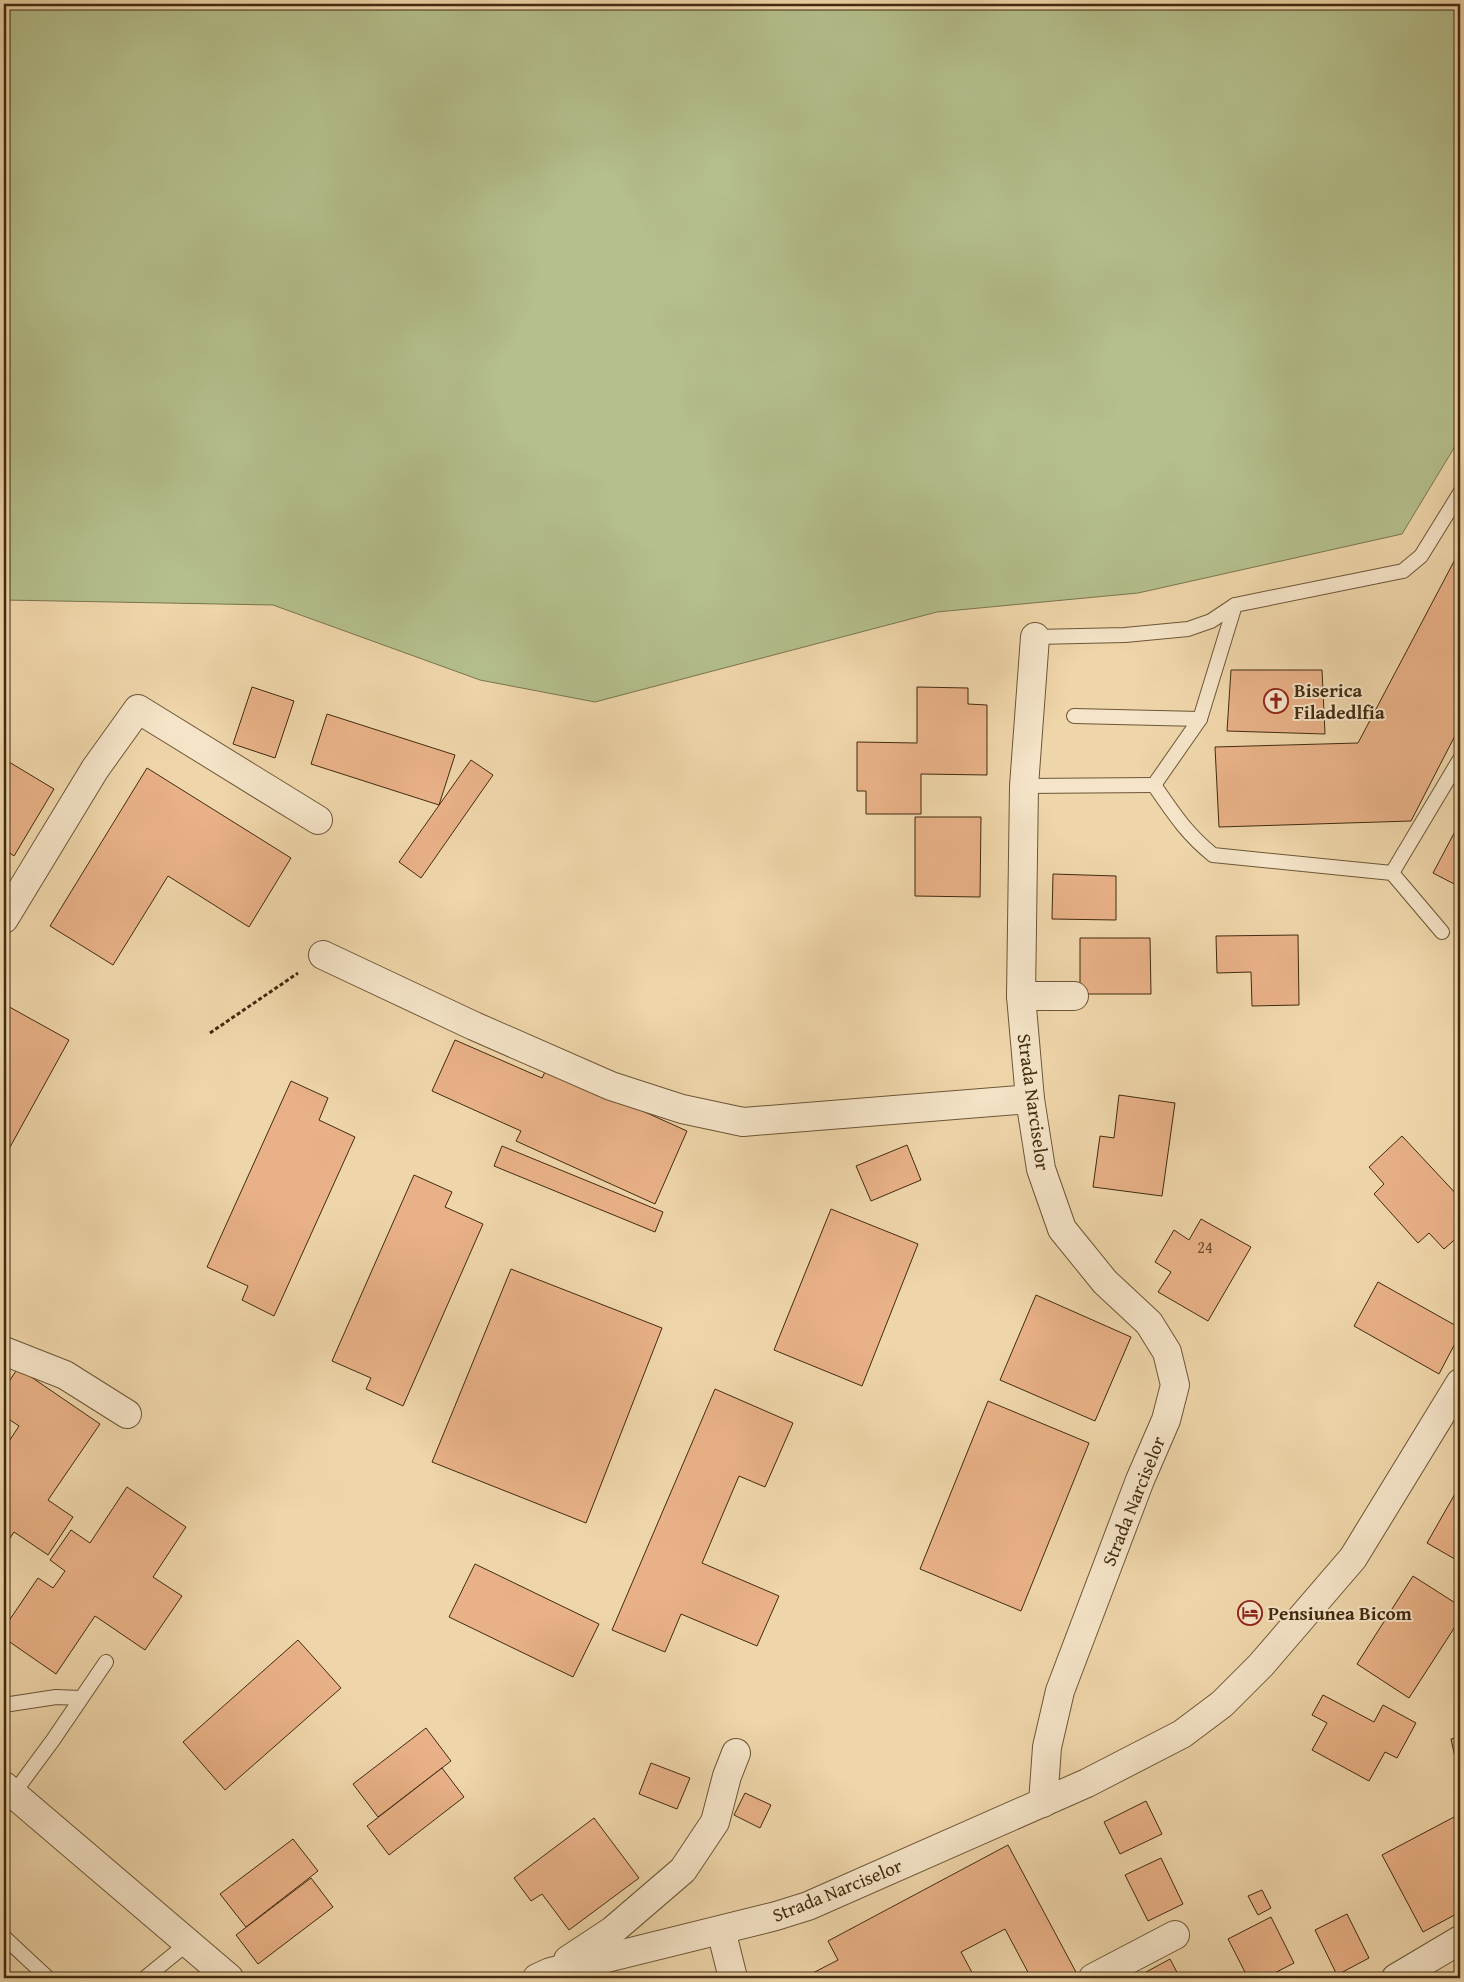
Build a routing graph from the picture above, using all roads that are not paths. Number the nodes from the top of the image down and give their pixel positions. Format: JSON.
{"nodes":[{"id":1,"x":1460,"y":493,"type":"edge"},
{"id":2,"x":1235,"y":605,"type":"junction"},
{"id":3,"x":1035,"y":637,"type":"joint"},
{"id":4,"x":1074,"y":716,"type":"dead end"},
{"id":5,"x":1200,"y":719,"type":"junction"},
{"id":6,"x":1460,"y":759,"type":"edge"},
{"id":7,"x":1154,"y":784,"type":"junction"},
{"id":8,"x":1024,"y":786,"type":"junction"},
{"id":9,"x":318,"y":820,"type":"dead end"},
{"id":10,"x":1392,"y":873,"type":"junction"},
{"id":11,"x":4,"y":919,"type":"edge"},
{"id":12,"x":1442,"y":932,"type":"dead end"},
{"id":13,"x":323,"y":955,"type":"road end"},
{"id":14,"x":1021,"y":996,"type":"junction"},
{"id":15,"x":1074,"y":996,"type":"dead end"},
{"id":16,"x":1030,"y":1099,"type":"junction"},
{"id":17,"x":4,"y":1351,"type":"edge"},
{"id":18,"x":1460,"y":1383,"type":"edge"},
{"id":19,"x":127,"y":1414,"type":"dead end"},
{"id":20,"x":106,"y":1662,"type":"dead end"},
{"id":21,"x":81,"y":1698,"type":"junction"},
{"id":22,"x":4,"y":1705,"type":"edge"},
{"id":23,"x":736,"y":1753,"type":"dead end"},
{"id":24,"x":7,"y":1794,"type":"edge"},
{"id":25,"x":1043,"y":1802,"type":"junction"},
{"id":26,"x":720,"y":1930,"type":"junction"},
{"id":27,"x":1176,"y":1935,"type":"dead end"},
{"id":28,"x":4,"y":1937,"type":"edge"},
{"id":29,"x":1460,"y":1940,"type":"edge"},
{"id":30,"x":188,"y":1943,"type":"junction"},
{"id":31,"x":543,"y":1975,"type":"edge"},
{"id":32,"x":48,"y":1978,"type":"edge"},
{"id":33,"x":145,"y":1978,"type":"edge"},
{"id":34,"x":229,"y":1978,"type":"edge"},
{"id":35,"x":733,"y":1978,"type":"edge"},
{"id":36,"x":1093,"y":1978,"type":"edge"},
{"id":37,"x":1396,"y":1978,"type":"edge"}],
"edges":[{"from":1,"to":2,"type":"lane"},
{"from":2,"to":3,"type":"lane"},
{"from":2,"to":5,"type":"lane"},
{"from":3,"to":8,"type":"street","name":"Strada Narciselor"},
{"from":4,"to":5,"type":"lane"},
{"from":5,"to":7,"type":"lane"},
{"from":6,"to":10,"type":"lane"},
{"from":7,"to":8,"type":"lane"},
{"from":7,"to":10,"type":"lane"},
{"from":8,"to":14,"type":"street","name":"Strada Narciselor"},
{"from":9,"to":11,"type":"street"},
{"from":10,"to":12,"type":"lane"},
{"from":13,"to":16,"type":"street"},
{"from":14,"to":15,"type":"street"},
{"from":14,"to":16,"type":"street","name":"Strada Narciselor"},
{"from":16,"to":25,"type":"street","name":"Strada Narciselor"},
{"from":17,"to":19,"type":"street"},
{"from":18,"to":25,"type":"street","name":"Strada Narciselor"},
{"from":20,"to":21,"type":"lane"},
{"from":21,"to":22,"type":"lane"},
{"from":21,"to":24,"type":"lane"},
{"from":23,"to":31,"type":"street"},
{"from":24,"to":30,"type":"street"},
{"from":25,"to":26,"type":"street","name":"Strada Narciselor"},
{"from":26,"to":31,"type":"street","name":"Strada Narciselor"},
{"from":26,"to":35,"type":"street"},
{"from":27,"to":36,"type":"street"},
{"from":28,"to":32,"type":"lane"},
{"from":29,"to":37,"type":"street"},
{"from":30,"to":33,"type":"lane"},
{"from":30,"to":34,"type":"street"}]}
